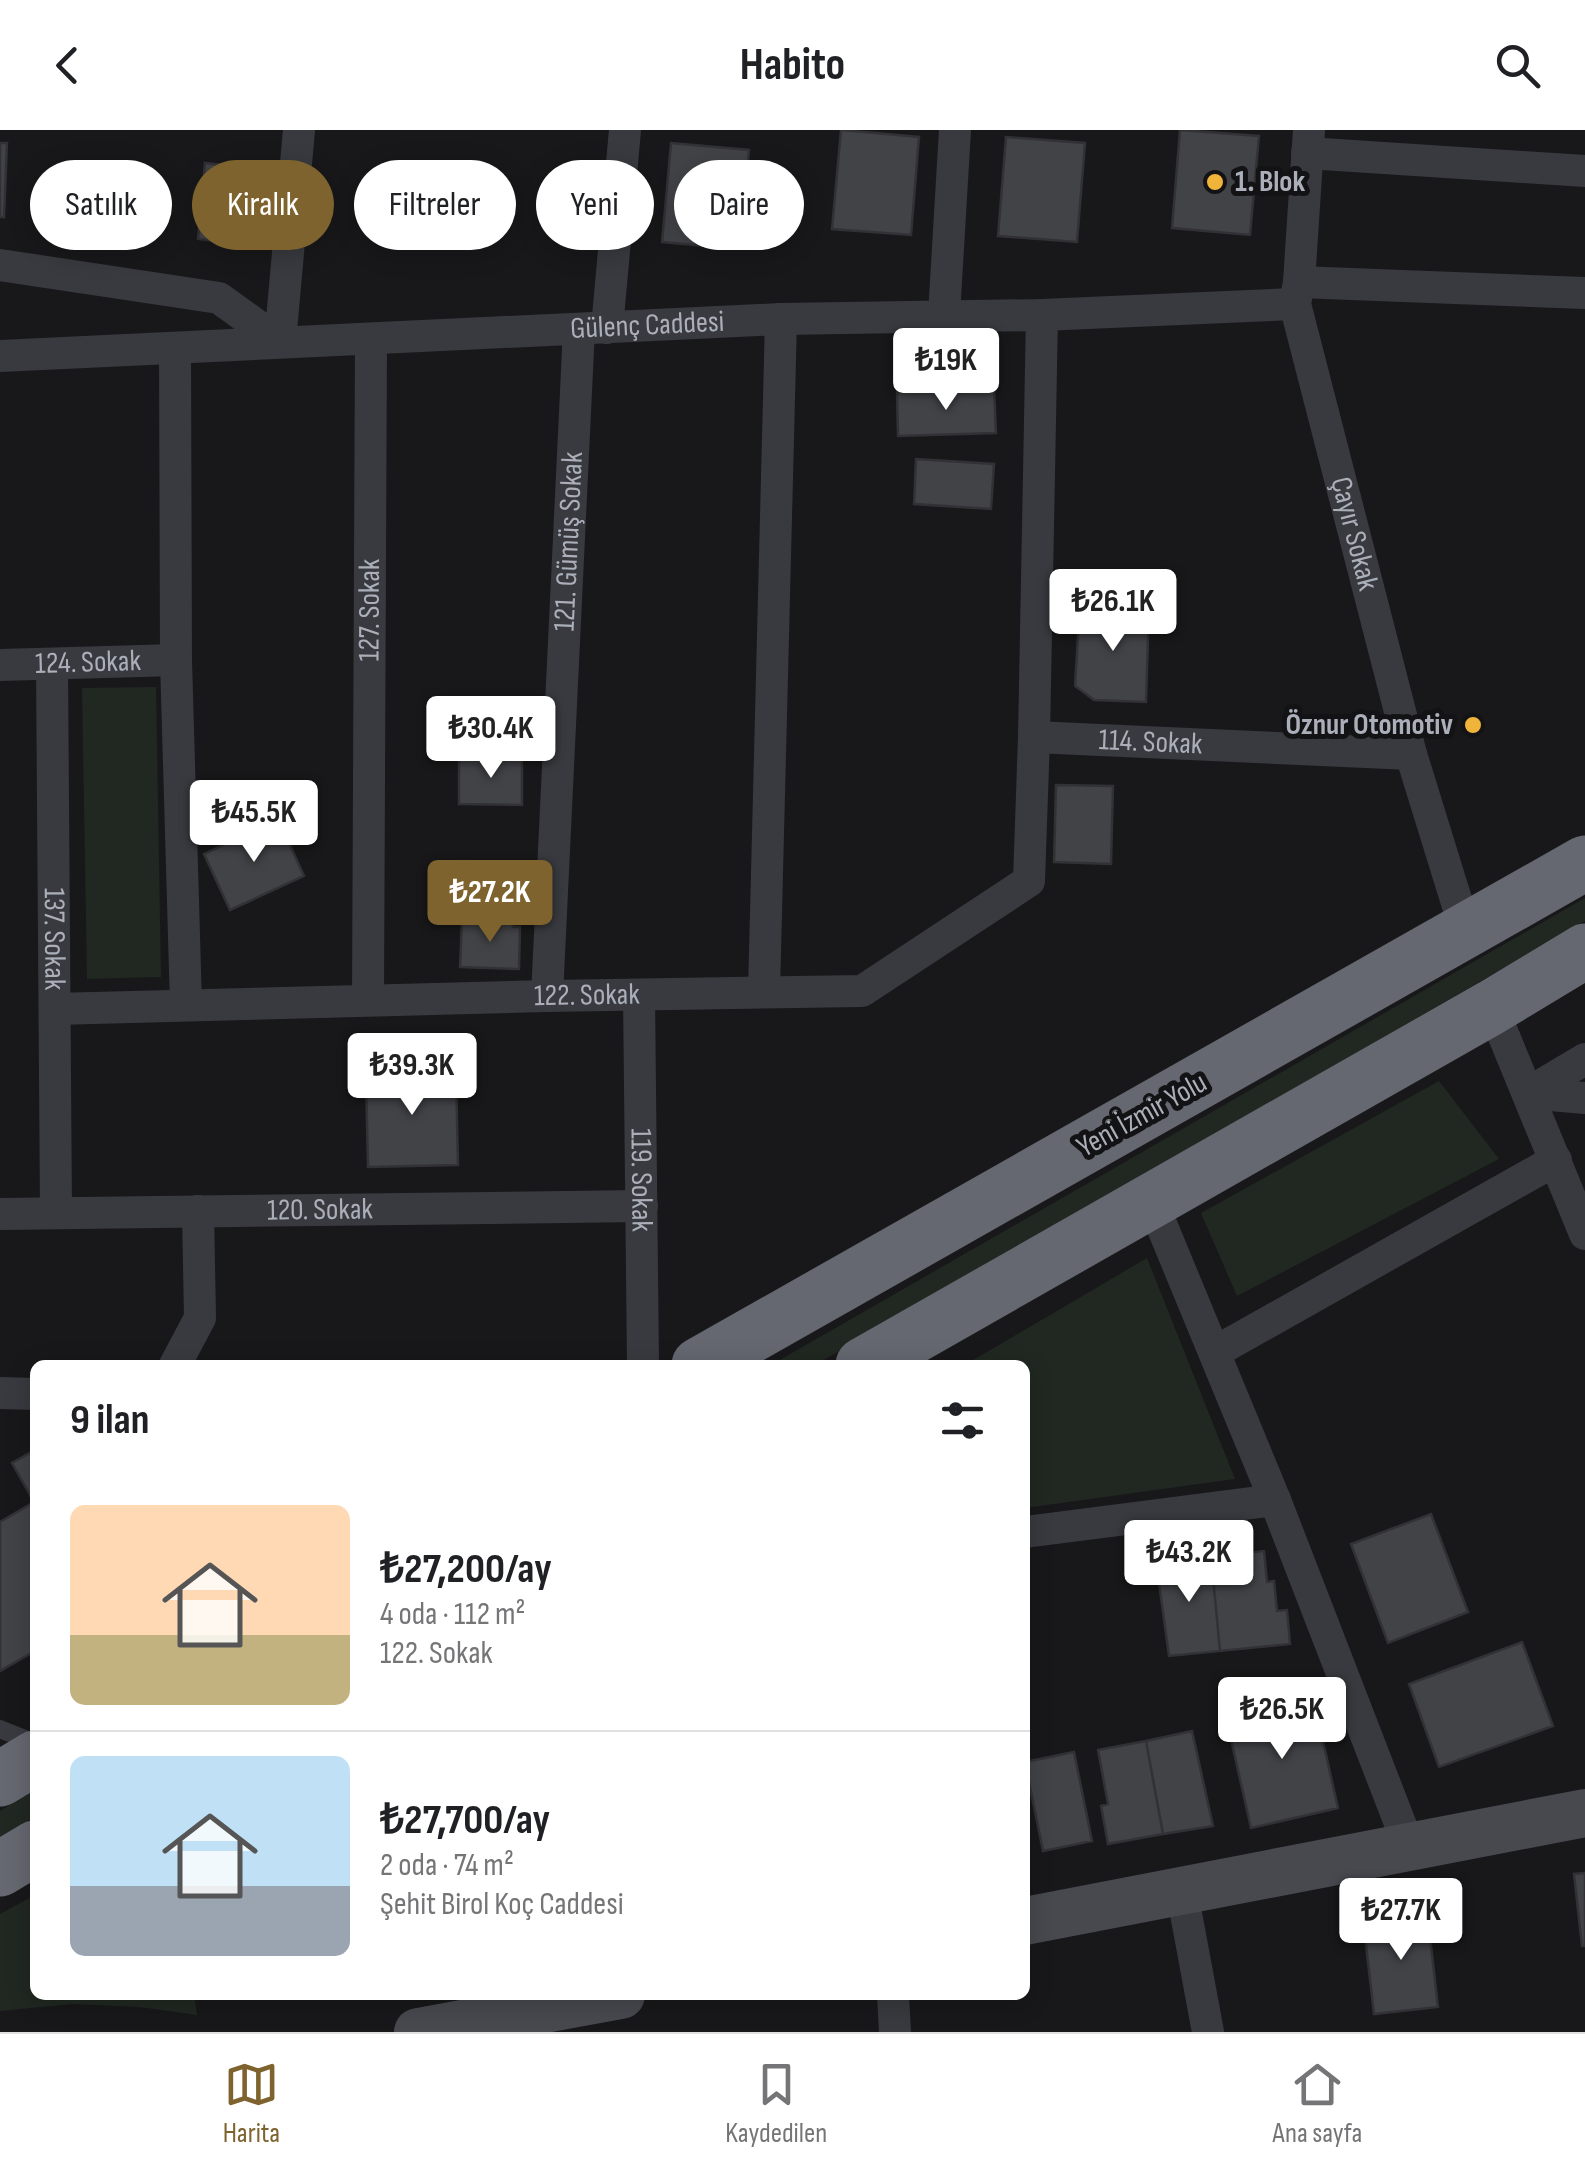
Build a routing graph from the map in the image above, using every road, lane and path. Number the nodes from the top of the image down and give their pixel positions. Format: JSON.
{"nodes":[{"id":1,"x":300,"y":130,"type":"edge"},
{"id":2,"x":625,"y":130,"type":"edge"},
{"id":3,"x":955,"y":130,"type":"edge"},
{"id":4,"x":1308,"y":142,"type":"edge"},
{"id":5,"x":1585,"y":171,"type":"edge"},
{"id":6,"x":0,"y":265,"type":"edge"},
{"id":7,"x":1297,"y":293,"type":"junction"},
{"id":8,"x":1585,"y":293,"type":"edge"},
{"id":9,"x":944,"y":315,"type":"junction"},
{"id":10,"x":1042,"y":315,"type":"junction"},
{"id":11,"x":781,"y":319,"type":"junction"},
{"id":12,"x":593,"y":328,"type":"junction"},
{"id":13,"x":371,"y":340,"type":"junction"},
{"id":14,"x":280,"y":342,"type":"junction"},
{"id":15,"x":175,"y":349,"type":"junction"},
{"id":16,"x":0,"y":356,"type":"edge"},
{"id":17,"x":176,"y":660,"type":"junction"},
{"id":18,"x":52,"y":664,"type":"junction"},
{"id":19,"x":0,"y":665,"type":"edge"},
{"id":20,"x":1034,"y":737,"type":"junction"},
{"id":21,"x":1412,"y":754,"type":"junction"},
{"id":22,"x":1585,"y":864,"type":"edge"},
{"id":23,"x":1466,"y":932,"type":"junction"},
{"id":24,"x":1585,"y":951,"type":"edge"},
{"id":25,"x":764,"y":992,"type":"junction"},
{"id":26,"x":639,"y":995,"type":"junction"},
{"id":27,"x":547,"y":996,"type":"junction"},
{"id":28,"x":368,"y":1000,"type":"junction"},
{"id":29,"x":186,"y":1006,"type":"junction"},
{"id":30,"x":1492,"y":1007,"type":"junction"},
{"id":31,"x":55,"y":1009,"type":"junction"},
{"id":32,"x":1585,"y":1059,"type":"edge"},
{"id":33,"x":1528,"y":1093,"type":"junction"},
{"id":34,"x":1585,"y":1098,"type":"edge"},
{"id":35,"x":1556,"y":1160,"type":"junction"},
{"id":36,"x":1152,"y":1202,"type":"junction"},
{"id":37,"x":642,"y":1206,"type":"junction"},
{"id":38,"x":198,"y":1211,"type":"junction"},
{"id":39,"x":56,"y":1213,"type":"junction"},
{"id":40,"x":0,"y":1214,"type":"edge"},
{"id":41,"x":1585,"y":1234,"type":"edge"},
{"id":42,"x":1215,"y":1352,"type":"junction"},
{"id":43,"x":177,"y":1360,"type":"edge"},
{"id":44,"x":643,"y":1360,"type":"edge"},
{"id":45,"x":708,"y":1360,"type":"edge"},
{"id":46,"x":872,"y":1360,"type":"edge"},
{"id":47,"x":0,"y":1394,"type":"edge"},
{"id":48,"x":30,"y":1394,"type":"edge"},
{"id":49,"x":1274,"y":1500,"type":"junction"},
{"id":50,"x":1030,"y":1531,"type":"edge"},
{"id":51,"x":0,"y":1729,"type":"edge"},
{"id":52,"x":30,"y":1741,"type":"edge"},
{"id":53,"x":30,"y":1761,"type":"edge"},
{"id":54,"x":0,"y":1779,"type":"edge"},
{"id":55,"x":1585,"y":1813,"type":"edge"},
{"id":56,"x":1410,"y":1848,"type":"junction"},
{"id":57,"x":30,"y":1851,"type":"edge"},
{"id":58,"x":0,"y":1869,"type":"edge"},
{"id":59,"x":1182,"y":1892,"type":"junction"},
{"id":60,"x":1030,"y":1920,"type":"edge"},
{"id":61,"x":594,"y":2000,"type":"edge"},
{"id":62,"x":893,"y":2000,"type":"edge"},
{"id":63,"x":418,"y":2032,"type":"edge"},
{"id":64,"x":894,"y":2032,"type":"edge"},
{"id":65,"x":1208,"y":2032,"type":"edge"}],
"edges":[{"from":1,"to":14,"type":"street"},
{"from":2,"to":12,"type":"street","name":"121. Gümüş Sokak"},
{"from":3,"to":9,"type":"street"},
{"from":4,"to":5,"type":"street"},
{"from":4,"to":7,"type":"street","name":"Çayır Sokak"},
{"from":6,"to":14,"type":"street"},
{"from":7,"to":8,"type":"street","name":"Gülenç Caddesi"},
{"from":7,"to":10,"type":"street","name":"Gülenç Caddesi"},
{"from":7,"to":21,"type":"street","name":"Çayır Sokak"},
{"from":9,"to":10,"type":"street","name":"Gülenç Caddesi"},
{"from":9,"to":11,"type":"street","name":"Gülenç Caddesi"},
{"from":10,"to":20,"type":"street"},
{"from":11,"to":12,"type":"street","name":"Gülenç Caddesi"},
{"from":11,"to":25,"type":"street"},
{"from":12,"to":13,"type":"street","name":"Gülenç Caddesi"},
{"from":12,"to":27,"type":"street","name":"121. Gümüş Sokak"},
{"from":13,"to":14,"type":"street","name":"Gülenç Caddesi"},
{"from":13,"to":28,"type":"street","name":"127. Sokak"},
{"from":14,"to":15,"type":"street","name":"Gülenç Caddesi"},
{"from":15,"to":16,"type":"street","name":"Gülenç Caddesi"},
{"from":15,"to":17,"type":"street"},
{"from":17,"to":18,"type":"street","name":"124. Sokak"},
{"from":17,"to":29,"type":"street"},
{"from":18,"to":19,"type":"street","name":"124. Sokak"},
{"from":18,"to":31,"type":"street","name":"137. Sokak"},
{"from":20,"to":21,"type":"street","name":"114. Sokak"},
{"from":20,"to":25,"type":"street","name":"122. Sokak"},
{"from":21,"to":23,"type":"street","name":"Çayır Sokak"},
{"from":22,"to":23,"type":"highway","name":"Yeni İzmir Yolu"},
{"from":23,"to":45,"type":"highway","name":"Yeni İzmir Yolu"},
{"from":24,"to":30,"type":"highway"},
{"from":25,"to":26,"type":"street","name":"122. Sokak"},
{"from":26,"to":27,"type":"street","name":"122. Sokak"},
{"from":26,"to":37,"type":"street","name":"119. Sokak"},
{"from":27,"to":28,"type":"street","name":"122. Sokak"},
{"from":28,"to":29,"type":"street","name":"122. Sokak"},
{"from":29,"to":31,"type":"street","name":"122. Sokak"},
{"from":30,"to":33,"type":"street"},
{"from":30,"to":36,"type":"highway"},
{"from":31,"to":39,"type":"street","name":"137. Sokak"},
{"from":32,"to":33,"type":"street"},
{"from":33,"to":34,"type":"street"},
{"from":33,"to":35,"type":"street"},
{"from":35,"to":41,"type":"street"},
{"from":35,"to":42,"type":"street"},
{"from":36,"to":42,"type":"street"},
{"from":36,"to":46,"type":"highway"},
{"from":37,"to":38,"type":"street","name":"120. Sokak"},
{"from":37,"to":44,"type":"street","name":"119. Sokak"},
{"from":38,"to":39,"type":"street","name":"120. Sokak"},
{"from":38,"to":43,"type":"street"},
{"from":39,"to":40,"type":"street","name":"120. Sokak"},
{"from":42,"to":49,"type":"street"},
{"from":47,"to":48,"type":"street"},
{"from":49,"to":50,"type":"street"},
{"from":49,"to":56,"type":"street"},
{"from":51,"to":52,"type":"lane"},
{"from":53,"to":54,"type":"highway"},
{"from":55,"to":56,"type":"main road"},
{"from":56,"to":59,"type":"main road"},
{"from":57,"to":58,"type":"highway"},
{"from":59,"to":60,"type":"main road"},
{"from":59,"to":65,"type":"street"},
{"from":61,"to":63,"type":"main road"},
{"from":62,"to":64,"type":"street"}]}
